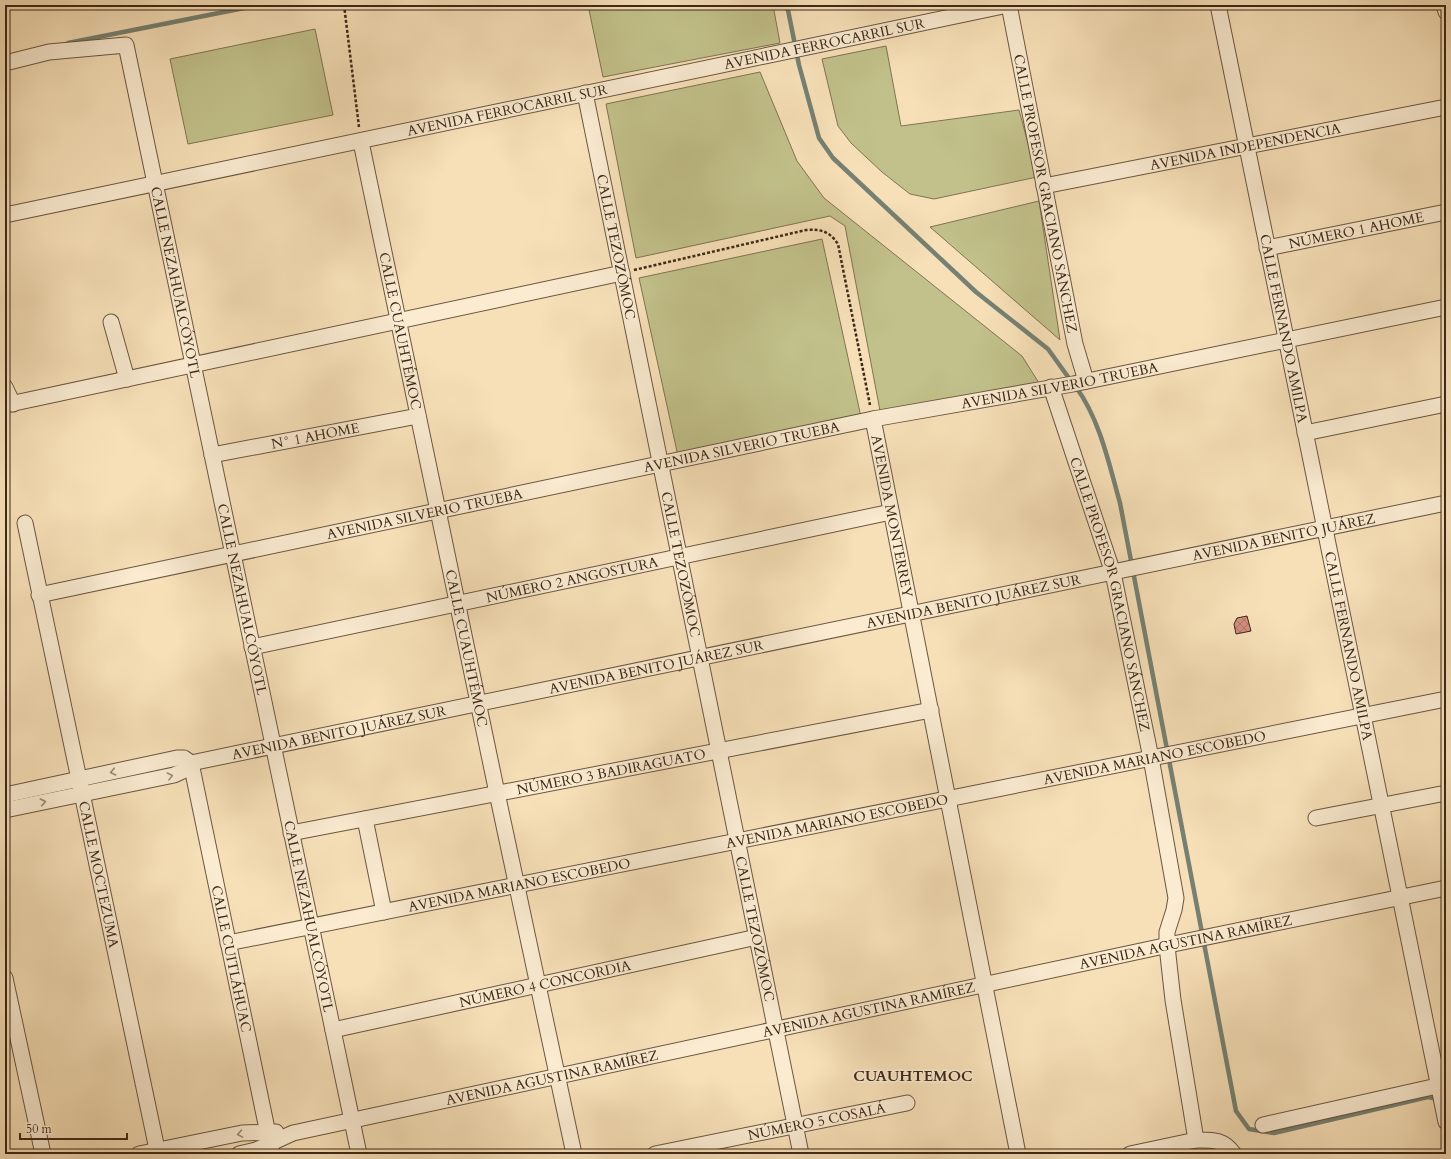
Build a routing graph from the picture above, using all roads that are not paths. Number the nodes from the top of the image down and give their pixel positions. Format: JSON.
{"nodes":[{"id":1,"x":1009,"y":5,"type":"edge"},
{"id":2,"x":1218,"y":5,"type":"edge"},
{"id":3,"x":1444,"y":5,"type":"edge"},
{"id":4,"x":1446,"y":12,"type":"edge"},
{"id":5,"x":5,"y":63,"type":"edge"},
{"id":6,"x":585,"y":93,"type":"junction"},
{"id":7,"x":1446,"y":107,"type":"edge"},
{"id":8,"x":361,"y":142,"type":"junction"},
{"id":9,"x":1247,"y":146,"type":"junction"},
{"id":10,"x":155,"y":184,"type":"junction"},
{"id":11,"x":1044,"y":186,"type":"junction"},
{"id":12,"x":1446,"y":212,"type":"edge"},
{"id":13,"x":5,"y":215,"type":"edge"},
{"id":14,"x":1267,"y":248,"type":"junction"},
{"id":15,"x":622,"y":273,"type":"junction"},
{"id":16,"x":1446,"y":307,"type":"edge"},
{"id":17,"x":398,"y":321,"type":"junction"},
{"id":18,"x":111,"y":322,"type":"dead end"},
{"id":19,"x":1286,"y":339,"type":"junction"},
{"id":20,"x":193,"y":365,"type":"junction"},
{"id":21,"x":127,"y":379,"type":"junction"},
{"id":22,"x":1086,"y":381,"type":"junction"},
{"id":23,"x":5,"y":386,"type":"edge"},
{"id":24,"x":1051,"y":387,"type":"junction"},
{"id":25,"x":1446,"y":404,"type":"edge"},
{"id":26,"x":9,"y":405,"type":"edge"},
{"id":27,"x":418,"y":416,"type":"junction"},
{"id":28,"x":873,"y":419,"type":"junction"},
{"id":29,"x":1305,"y":433,"type":"junction"},
{"id":30,"x":212,"y":454,"type":"junction"},
{"id":31,"x":661,"y":464,"type":"junction"},
{"id":32,"x":1446,"y":503,"type":"edge"},
{"id":33,"x":438,"y":511,"type":"junction"},
{"id":34,"x":891,"y":512,"type":"junction"},
{"id":35,"x":25,"y":523,"type":"dead end"},
{"id":36,"x":1325,"y":529,"type":"junction"},
{"id":37,"x":233,"y":554,"type":"junction"},
{"id":38,"x":680,"y":556,"type":"junction"},
{"id":39,"x":1117,"y":572,"type":"junction"},
{"id":40,"x":39,"y":595,"type":"junction"},
{"id":41,"x":457,"y":604,"type":"junction"},
{"id":42,"x":912,"y":614,"type":"junction"},
{"id":43,"x":252,"y":646,"type":"junction"},
{"id":44,"x":700,"y":658,"type":"junction"},
{"id":45,"x":1446,"y":699,"type":"edge"},
{"id":46,"x":478,"y":704,"type":"junction"},
{"id":47,"x":930,"y":710,"type":"junction"},
{"id":48,"x":1363,"y":716,"type":"junction"},
{"id":49,"x":273,"y":746,"type":"junction"},
{"id":50,"x":719,"y":750,"type":"junction"},
{"id":51,"x":1151,"y":758,"type":"junction"},
{"id":52,"x":191,"y":763,"type":"junction"},
{"id":53,"x":79,"y":779,"type":"junction"},
{"id":54,"x":497,"y":793,"type":"junction"},
{"id":55,"x":1446,"y":793,"type":"edge"},
{"id":56,"x":82,"y":794,"type":"junction"},
{"id":57,"x":5,"y":795,"type":"edge"},
{"id":58,"x":948,"y":798,"type":"junction"},
{"id":59,"x":1381,"y":805,"type":"junction"},
{"id":60,"x":5,"y":810,"type":"edge"},
{"id":61,"x":1316,"y":818,"type":"dead end"},
{"id":62,"x":365,"y":819,"type":"junction"},
{"id":63,"x":291,"y":833,"type":"junction"},
{"id":64,"x":738,"y":841,"type":"junction"},
{"id":65,"x":516,"y":885,"type":"junction"},
{"id":66,"x":1446,"y":888,"type":"edge"},
{"id":67,"x":1400,"y":897,"type":"junction"},
{"id":68,"x":384,"y":912,"type":"junction"},
{"id":69,"x":311,"y":926,"type":"junction"},
{"id":70,"x":757,"y":938,"type":"junction"},
{"id":71,"x":228,"y":943,"type":"junction"},
{"id":72,"x":1172,"y":945,"type":"junction"},
{"id":73,"x":5,"y":978,"type":"edge"},
{"id":74,"x":538,"y":985,"type":"junction"},
{"id":75,"x":985,"y":985,"type":"junction"},
{"id":76,"x":333,"y":1030,"type":"junction"},
{"id":77,"x":776,"y":1030,"type":"junction"},
{"id":78,"x":557,"y":1077,"type":"junction"},
{"id":79,"x":1442,"y":1085,"type":"edge"},
{"id":80,"x":907,"y":1102,"type":"dead end"},
{"id":81,"x":352,"y":1120,"type":"junction"},
{"id":82,"x":1446,"y":1122,"type":"edge"},
{"id":83,"x":795,"y":1125,"type":"junction"},
{"id":84,"x":1263,"y":1125,"type":"dead end"},
{"id":85,"x":1196,"y":1140,"type":"junction"},
{"id":86,"x":270,"y":1143,"type":"edge"},
{"id":87,"x":158,"y":1152,"type":"edge"},
{"id":88,"x":43,"y":1154,"type":"edge"},
{"id":89,"x":139,"y":1154,"type":"edge"},
{"id":90,"x":239,"y":1154,"type":"edge"},
{"id":91,"x":359,"y":1154,"type":"edge"},
{"id":92,"x":574,"y":1154,"type":"edge"},
{"id":93,"x":655,"y":1154,"type":"edge"},
{"id":94,"x":801,"y":1154,"type":"edge"},
{"id":95,"x":1018,"y":1154,"type":"edge"},
{"id":96,"x":1130,"y":1154,"type":"edge"},
{"id":97,"x":1234,"y":1154,"type":"edge"}],
"edges":[{"from":1,"to":6,"type":"street","name":"AVENIDA FERROCARRIL SUR"},
{"from":1,"to":11,"type":"street","name":"CALLE PROFESOR GRACIANO SÁNCHEZ"},
{"from":2,"to":9,"type":"street","name":"CALLE FERNANDO AMILPA"},
{"from":3,"to":4,"type":"street"},
{"from":5,"to":10,"type":"street","name":"CALLE NEZAHUALCÓYOTL"},
{"from":6,"to":8,"type":"street","name":"AVENIDA FERROCARRIL SUR"},
{"from":6,"to":15,"type":"street","name":"CALLE TEZOZÓMOC"},
{"from":7,"to":9,"type":"street","name":"AVENIDA INDEPENDENCIA"},
{"from":8,"to":10,"type":"street","name":"AVENIDA FERROCARRIL SUR"},
{"from":8,"to":17,"type":"street","name":"CALLE CUAUHTÉMOC"},
{"from":9,"to":11,"type":"street","name":"AVENIDA INDEPENDENCIA"},
{"from":9,"to":14,"type":"street","name":"CALLE FERNANDO AMILPA"},
{"from":10,"to":13,"type":"street","name":"AVENIDA FERROCARRIL SUR"},
{"from":10,"to":20,"type":"street","name":"CALLE NEZAHUALCÓYOTL"},
{"from":11,"to":22,"type":"street","name":"CALLE PROFESOR GRACIANO SÁNCHEZ"},
{"from":12,"to":14,"type":"street","name":"NÚMERO 1 AHOME"},
{"from":14,"to":19,"type":"street","name":"CALLE FERNANDO AMILPA"},
{"from":15,"to":17,"type":"street"},
{"from":15,"to":31,"type":"street","name":"CALLE TEZOZÓMOC"},
{"from":16,"to":19,"type":"street","name":"AVENIDA SILVERIO TRUEBA"},
{"from":17,"to":20,"type":"street"},
{"from":17,"to":27,"type":"street","name":"CALLE CUAUHTÉMOC"},
{"from":18,"to":21,"type":"street"},
{"from":19,"to":22,"type":"street","name":"AVENIDA SILVERIO TRUEBA"},
{"from":19,"to":29,"type":"street","name":"CALLE FERNANDO AMILPA"},
{"from":20,"to":21,"type":"street"},
{"from":20,"to":30,"type":"street","name":"CALLE NEZAHUALCÓYOTL"},
{"from":21,"to":26,"type":"street"},
{"from":22,"to":24,"type":"street","name":"AVENIDA SILVERIO TRUEBA"},
{"from":23,"to":26,"type":"street"},
{"from":24,"to":28,"type":"street","name":"AVENIDA SILVERIO TRUEBA"},
{"from":24,"to":39,"type":"street","name":"CALLE PROFESOR GRACIANO SÁNCHEZ"},
{"from":25,"to":29,"type":"street"},
{"from":27,"to":30,"type":"street","name":"N° 1 AHOME"},
{"from":27,"to":33,"type":"street","name":"CALLE CUAUHTÉMOC"},
{"from":28,"to":31,"type":"street","name":"AVENIDA SILVERIO TRUEBA"},
{"from":28,"to":34,"type":"street","name":"AVENIDA MONTERREY"},
{"from":29,"to":36,"type":"street","name":"CALLE FERNANDO AMILPA"},
{"from":30,"to":37,"type":"street","name":"CALLE NEZAHUALCÓYOTL"},
{"from":31,"to":33,"type":"street","name":"AVENIDA SILVERIO TRUEBA"},
{"from":31,"to":38,"type":"street","name":"CALLE TEZOZÓMOC"},
{"from":32,"to":36,"type":"street","name":"AVENIDA BENITO JUÁREZ"},
{"from":33,"to":37,"type":"street","name":"AVENIDA SILVERIO TRUEBA"},
{"from":33,"to":41,"type":"street","name":"CALLE CUAUHTÉMOC"},
{"from":34,"to":38,"type":"street","name":"NÚMERO 2 ANGOSTURA"},
{"from":34,"to":42,"type":"street","name":"AVENIDA MONTERREY"},
{"from":35,"to":40,"type":"street","name":"CALLE MOCTEZUMA"},
{"from":36,"to":39,"type":"street","name":"AVENIDA BENITO JUÁREZ"},
{"from":36,"to":48,"type":"street","name":"CALLE FERNANDO AMILPA"},
{"from":37,"to":40,"type":"street","name":"AVENIDA SILVERIO TRUEBA"},
{"from":37,"to":43,"type":"street","name":"CALLE NEZAHUALCÓYOTL"},
{"from":38,"to":41,"type":"street","name":"NÚMERO 2 ANGOSTURA"},
{"from":38,"to":44,"type":"street","name":"CALLE TEZOZÓMOC"},
{"from":39,"to":42,"type":"street","name":"AVENIDA BENITO JUÁREZ SUR"},
{"from":39,"to":51,"type":"street","name":"CALLE PROFESOR GRACIANO SÁNCHEZ"},
{"from":40,"to":53,"type":"street","name":"CALLE MOCTEZUMA"},
{"from":41,"to":43,"type":"street","name":"NÚMERO 2 ANGOSTURA"},
{"from":41,"to":46,"type":"street","name":"CALLE CUAUHTÉMOC"},
{"from":42,"to":44,"type":"street","name":"AVENIDA BENITO JUÁREZ SUR"},
{"from":42,"to":47,"type":"street","name":"AVENIDA MONTERREY"},
{"from":43,"to":49,"type":"street","name":"CALLE NEZAHUALCÓYOTL"},
{"from":44,"to":46,"type":"street","name":"AVENIDA BENITO JUÁREZ SUR"},
{"from":44,"to":50,"type":"street","name":"CALLE TEZOZÓMOC"},
{"from":45,"to":48,"type":"street","name":"AVENIDA MARIANO ESCOBEDO"},
{"from":46,"to":49,"type":"street","name":"AVENIDA BENITO JUÁREZ SUR"},
{"from":46,"to":54,"type":"street","name":"CALLE CUAUHTÉMOC"},
{"from":47,"to":50,"type":"street","name":"NÚMERO 3 BADIRAGUATO"},
{"from":47,"to":58,"type":"street","name":"AVENIDA MONTERREY"},
{"from":48,"to":51,"type":"street","name":"AVENIDA MARIANO ESCOBEDO"},
{"from":48,"to":59,"type":"street","name":"CALLE FERNANDO AMILPA"},
{"from":49,"to":52,"type":"street","name":"AVENIDA BENITO JUÁREZ SUR"},
{"from":49,"to":63,"type":"street","name":"CALLE NEZAHUALCÓYOTL"},
{"from":50,"to":54,"type":"street","name":"NÚMERO 3 BADIRAGUATO"},
{"from":50,"to":64,"type":"street","name":"CALLE TEZOZÓMOC"},
{"from":51,"to":58,"type":"street","name":"AVENIDA MARIANO ESCOBEDO"},
{"from":51,"to":72,"type":"street","name":"CALLE PROFESOR GRACIANO SÁNCHEZ"},
{"from":52,"to":53,"type":"street","one_way":true},
{"from":56,"to":52,"type":"street","one_way":true},
{"from":52,"to":71,"type":"street","name":"CALLE CUITLÁHUAC"},
{"from":53,"to":56,"type":"street","name":"CALLE MOCTEZUMA"},
{"from":53,"to":57,"type":"street"},
{"from":54,"to":62,"type":"street","name":"NÚMERO 3 BADIRAGUATO"},
{"from":54,"to":65,"type":"street","name":"CALLE CUAUHTÉMOC"},
{"from":55,"to":59,"type":"street"},
{"from":60,"to":56,"type":"street","one_way":true},
{"from":56,"to":87,"type":"street","name":"CALLE MOCTEZUMA"},
{"from":58,"to":64,"type":"street","name":"AVENIDA MARIANO ESCOBEDO"},
{"from":58,"to":75,"type":"street","name":"AVENIDA MONTERREY"},
{"from":59,"to":61,"type":"street"},
{"from":59,"to":67,"type":"street","name":"CALLE FERNANDO AMILPA"},
{"from":62,"to":63,"type":"street","name":"NÚMERO 3 BADIRAGUATO"},
{"from":62,"to":68,"type":"street"},
{"from":63,"to":69,"type":"street","name":"CALLE NEZAHUALCÓYOTL"},
{"from":64,"to":65,"type":"street","name":"AVENIDA MARIANO ESCOBEDO"},
{"from":64,"to":70,"type":"street","name":"CALLE TEZOZÓMOC"},
{"from":65,"to":68,"type":"street","name":"AVENIDA MARIANO ESCOBEDO"},
{"from":65,"to":74,"type":"street","name":"CALLE CUAUHTÉMOC"},
{"from":66,"to":67,"type":"street","name":"AVENIDA AGUSTINA RAMÍREZ"},
{"from":67,"to":72,"type":"street","name":"AVENIDA AGUSTINA RAMÍREZ"},
{"from":67,"to":79,"type":"street","name":"CALLE FERNANDO AMILPA"},
{"from":68,"to":69,"type":"street","name":"AVENIDA MARIANO ESCOBEDO"},
{"from":69,"to":71,"type":"street","name":"AVENIDA MARIANO ESCOBEDO"},
{"from":69,"to":76,"type":"street","name":"CALLE NEZAHUALCÓYOTL"},
{"from":70,"to":74,"type":"street","name":"NÚMERO 4 CONCORDIA"},
{"from":70,"to":77,"type":"street","name":"CALLE TEZOZÓMOC"},
{"from":71,"to":86,"type":"street","name":"CALLE CUITLÁHUAC"},
{"from":72,"to":75,"type":"street","name":"AVENIDA AGUSTINA RAMÍREZ"},
{"from":72,"to":85,"type":"street","name":"CALLE PROFESOR GRACIANO SÁNCHEZ"},
{"from":73,"to":88,"type":"street"},
{"from":74,"to":76,"type":"street","name":"NÚMERO 4 CONCORDIA"},
{"from":74,"to":78,"type":"street","name":"CALLE CUAUHTÉMOC"},
{"from":75,"to":77,"type":"street","name":"AVENIDA AGUSTINA RAMÍREZ"},
{"from":75,"to":95,"type":"street","name":"AVENIDA MONTERREY"},
{"from":76,"to":81,"type":"street","name":"CALLE NEZAHUALCÓYOTL"},
{"from":77,"to":78,"type":"street","name":"AVENIDA AGUSTINA RAMÍREZ"},
{"from":77,"to":83,"type":"street","name":"CALLE TEZOZÓMOC"},
{"from":78,"to":81,"type":"street","name":"AVENIDA AGUSTINA RAMÍREZ"},
{"from":78,"to":92,"type":"street","name":"CALLE CUAUHTÉMOC"},
{"from":79,"to":82,"type":"street","name":"CALLE FERNANDO AMILPA"},
{"from":79,"to":84,"type":"street"},
{"from":80,"to":83,"type":"street","name":"NÚMERO 5 COSALÁ"},
{"from":81,"to":86,"type":"street","name":"AVENIDA AGUSTINA RAMÍREZ"},
{"from":81,"to":91,"type":"street","name":"CALLE NEZAHUALCÓYOTL"},
{"from":83,"to":93,"type":"street","name":"NÚMERO 5 COSALÁ"},
{"from":83,"to":94,"type":"street","name":"CALLE TEZOZÓMOC"},
{"from":85,"to":96,"type":"street"},
{"from":85,"to":97,"type":"street"},
{"from":86,"to":87,"type":"street","name":"AVENIDA AGUSTINA RAMÍREZ","one_way":true},
{"from":86,"to":90,"type":"street","name":"AVENIDA AGUSTINA RAMÍREZ"},
{"from":87,"to":89,"type":"street","name":"AVENIDA AGUSTINA RAMÍREZ"}]}
